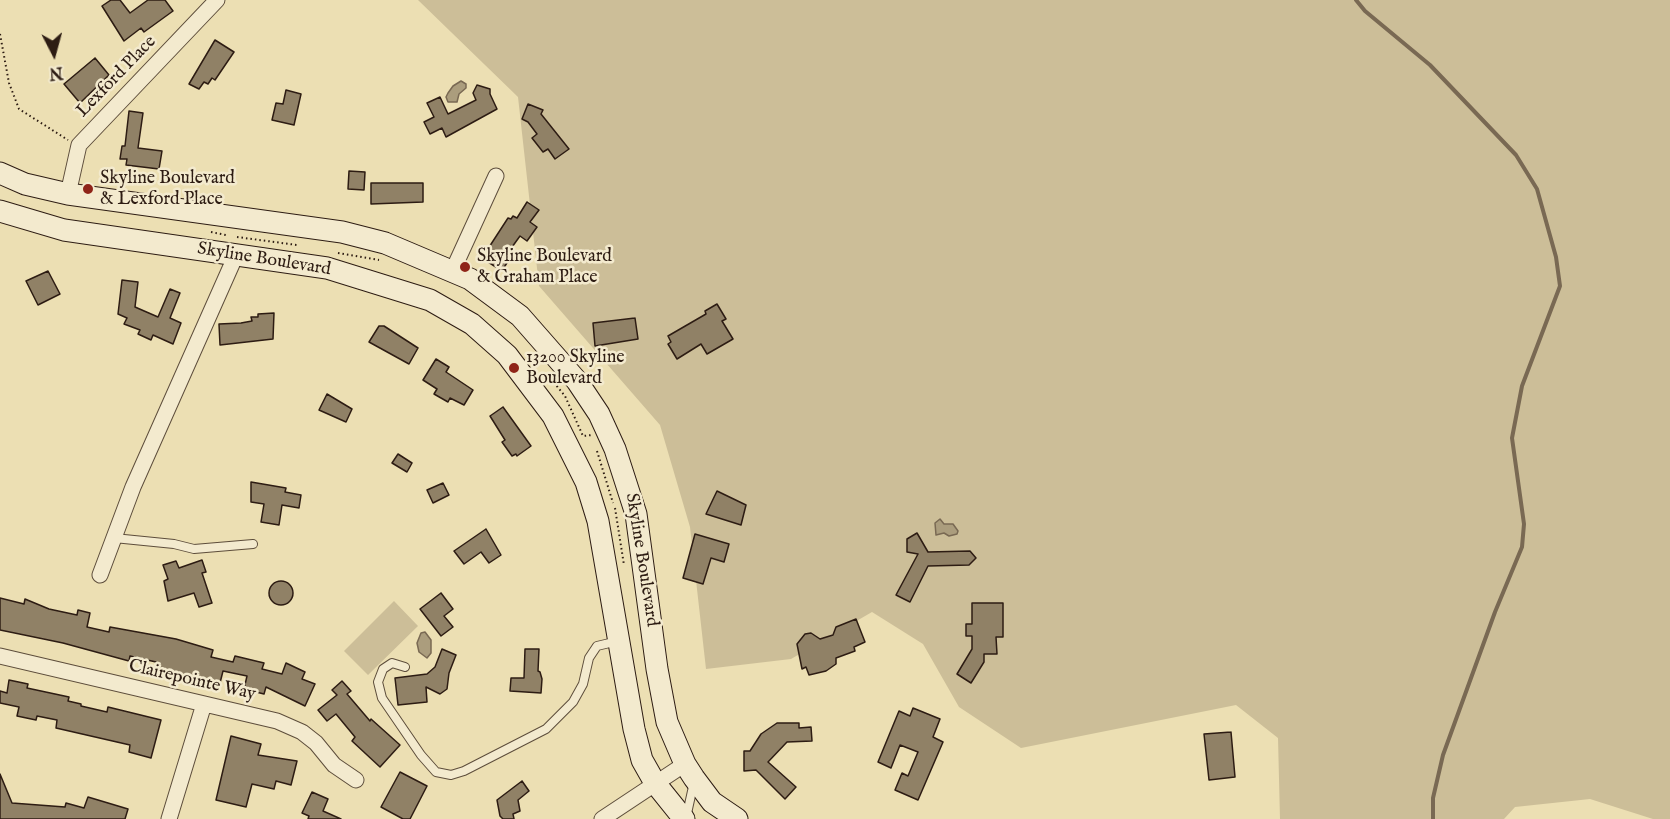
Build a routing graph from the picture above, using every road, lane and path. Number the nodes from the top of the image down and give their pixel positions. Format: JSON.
{"nodes":[{"id":1,"x":217,"y":0,"type":"edge"},
{"id":2,"x":0,"y":34,"type":"edge"},
{"id":3,"x":61,"y":136,"type":"dead end"},
{"id":4,"x":0,"y":173,"type":"edge"},
{"id":5,"x":496,"y":176,"type":"dead end"},
{"id":6,"x":68,"y":194,"type":"junction"},
{"id":7,"x":0,"y":211,"type":"edge"},
{"id":8,"x":204,"y":231,"type":"dead end"},
{"id":9,"x":226,"y":235,"type":"dead end"},
{"id":10,"x":236,"y":246,"type":"junction"},
{"id":11,"x":307,"y":247,"type":"dead end"},
{"id":12,"x":336,"y":252,"type":"dead end"},
{"id":13,"x":383,"y":261,"type":"dead end"},
{"id":14,"x":453,"y":270,"type":"junction"},
{"id":15,"x":545,"y":371,"type":"dead end"},
{"id":16,"x":114,"y":538,"type":"junction"},
{"id":17,"x":253,"y":544,"type":"dead end"},
{"id":18,"x":624,"y":569,"type":"dead end"},
{"id":19,"x":100,"y":575,"type":"dead end"},
{"id":20,"x":620,"y":640,"type":"junction"},
{"id":21,"x":0,"y":656,"type":"edge"},
{"id":22,"x":405,"y":668,"type":"dead end"},
{"id":23,"x":204,"y":704,"type":"junction"},
{"id":24,"x":689,"y":771,"type":"junction"},
{"id":25,"x":356,"y":780,"type":"dead end"},
{"id":26,"x":655,"y":783,"type":"junction"},
{"id":27,"x":169,"y":819,"type":"edge"},
{"id":28,"x":602,"y":819,"type":"edge"},
{"id":29,"x":685,"y":819,"type":"edge"},
{"id":30,"x":737,"y":819,"type":"edge"}],
"edges":[{"from":1,"to":6,"type":"street","name":"Lexford Place"},
{"from":2,"to":3,"type":"path"},
{"from":4,"to":6,"type":"main road","name":"Skyline Boulevard"},
{"from":5,"to":14,"type":"street"},
{"from":6,"to":14,"type":"main road","name":"Skyline Boulevard"},
{"from":7,"to":10,"type":"main road","name":"Skyline Boulevard"},
{"from":8,"to":9,"type":"path"},
{"from":10,"to":11,"type":"path"},
{"from":10,"to":16,"type":"street"},
{"from":10,"to":20,"type":"main road","name":"Skyline Boulevard"},
{"from":12,"to":13,"type":"path"},
{"from":14,"to":24,"type":"main road","name":"Skyline Boulevard"},
{"from":15,"to":18,"type":"path"},
{"from":16,"to":17,"type":"lane"},
{"from":16,"to":19,"type":"street"},
{"from":20,"to":22,"type":"lane"},
{"from":20,"to":26,"type":"main road","name":"Skyline Boulevard"},
{"from":21,"to":23,"type":"street","name":"Clairepointe Way"},
{"from":23,"to":25,"type":"street","name":"Clairepointe Way"},
{"from":23,"to":27,"type":"street"},
{"from":24,"to":26,"type":"street"},
{"from":24,"to":29,"type":"lane"},
{"from":24,"to":30,"type":"main road","name":"Skyline Boulevard"},
{"from":26,"to":28,"type":"street"},
{"from":26,"to":29,"type":"main road","name":"Skyline Boulevard"}]}
